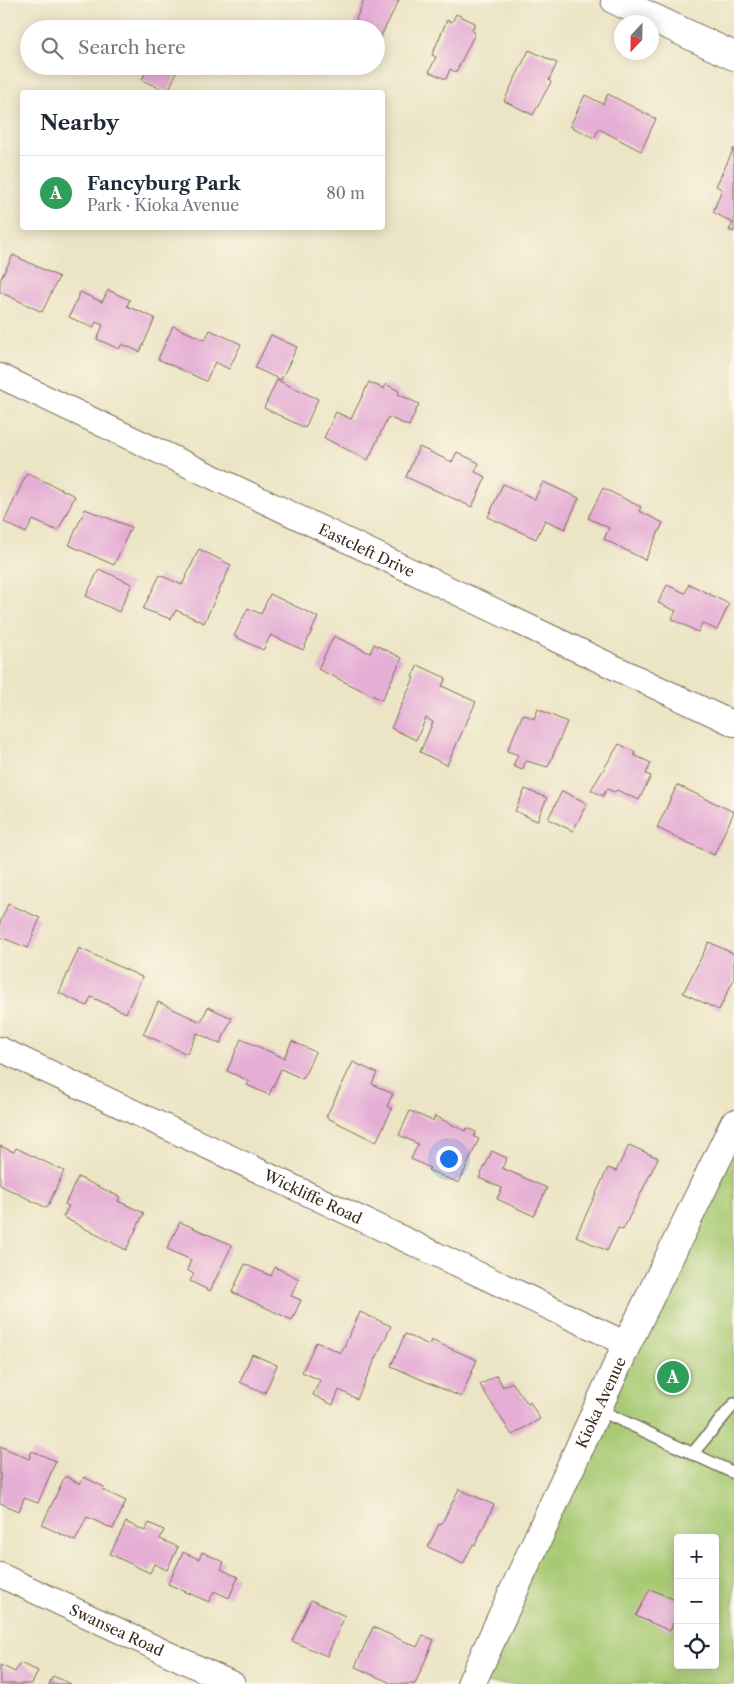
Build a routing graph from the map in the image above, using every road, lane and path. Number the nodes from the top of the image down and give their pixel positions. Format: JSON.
{"nodes":[{"id":1,"x":615,"y":0,"type":"edge"},
{"id":2,"x":734,"y":56,"type":"edge"},
{"id":3,"x":0,"y":376,"type":"edge"},
{"id":4,"x":734,"y":724,"type":"edge"},
{"id":5,"x":0,"y":1049,"type":"edge"},
{"id":6,"x":734,"y":1124,"type":"edge"},
{"id":7,"x":627,"y":1344,"type":"junction"},
{"id":8,"x":734,"y":1404,"type":"edge"},
{"id":9,"x":597,"y":1409,"type":"junction"},
{"id":10,"x":692,"y":1454,"type":"junction"},
{"id":11,"x":734,"y":1473,"type":"edge"},
{"id":12,"x":0,"y":1575,"type":"edge"},
{"id":13,"x":233,"y":1684,"type":"edge"},
{"id":14,"x":471,"y":1684,"type":"edge"}],
"edges":[{"from":1,"to":2,"type":"street"},
{"from":3,"to":4,"type":"street","name":"Eastcleft Drive"},
{"from":5,"to":7,"type":"street","name":"Wickliffe Road"},
{"from":6,"to":7,"type":"street","name":"Kioka Avenue"},
{"from":7,"to":9,"type":"street","name":"Kioka Avenue"},
{"from":8,"to":10,"type":"lane"},
{"from":9,"to":10,"type":"lane"},
{"from":9,"to":14,"type":"street","name":"Kioka Avenue"},
{"from":10,"to":11,"type":"lane"},
{"from":12,"to":13,"type":"street","name":"Swansea Road"}]}
